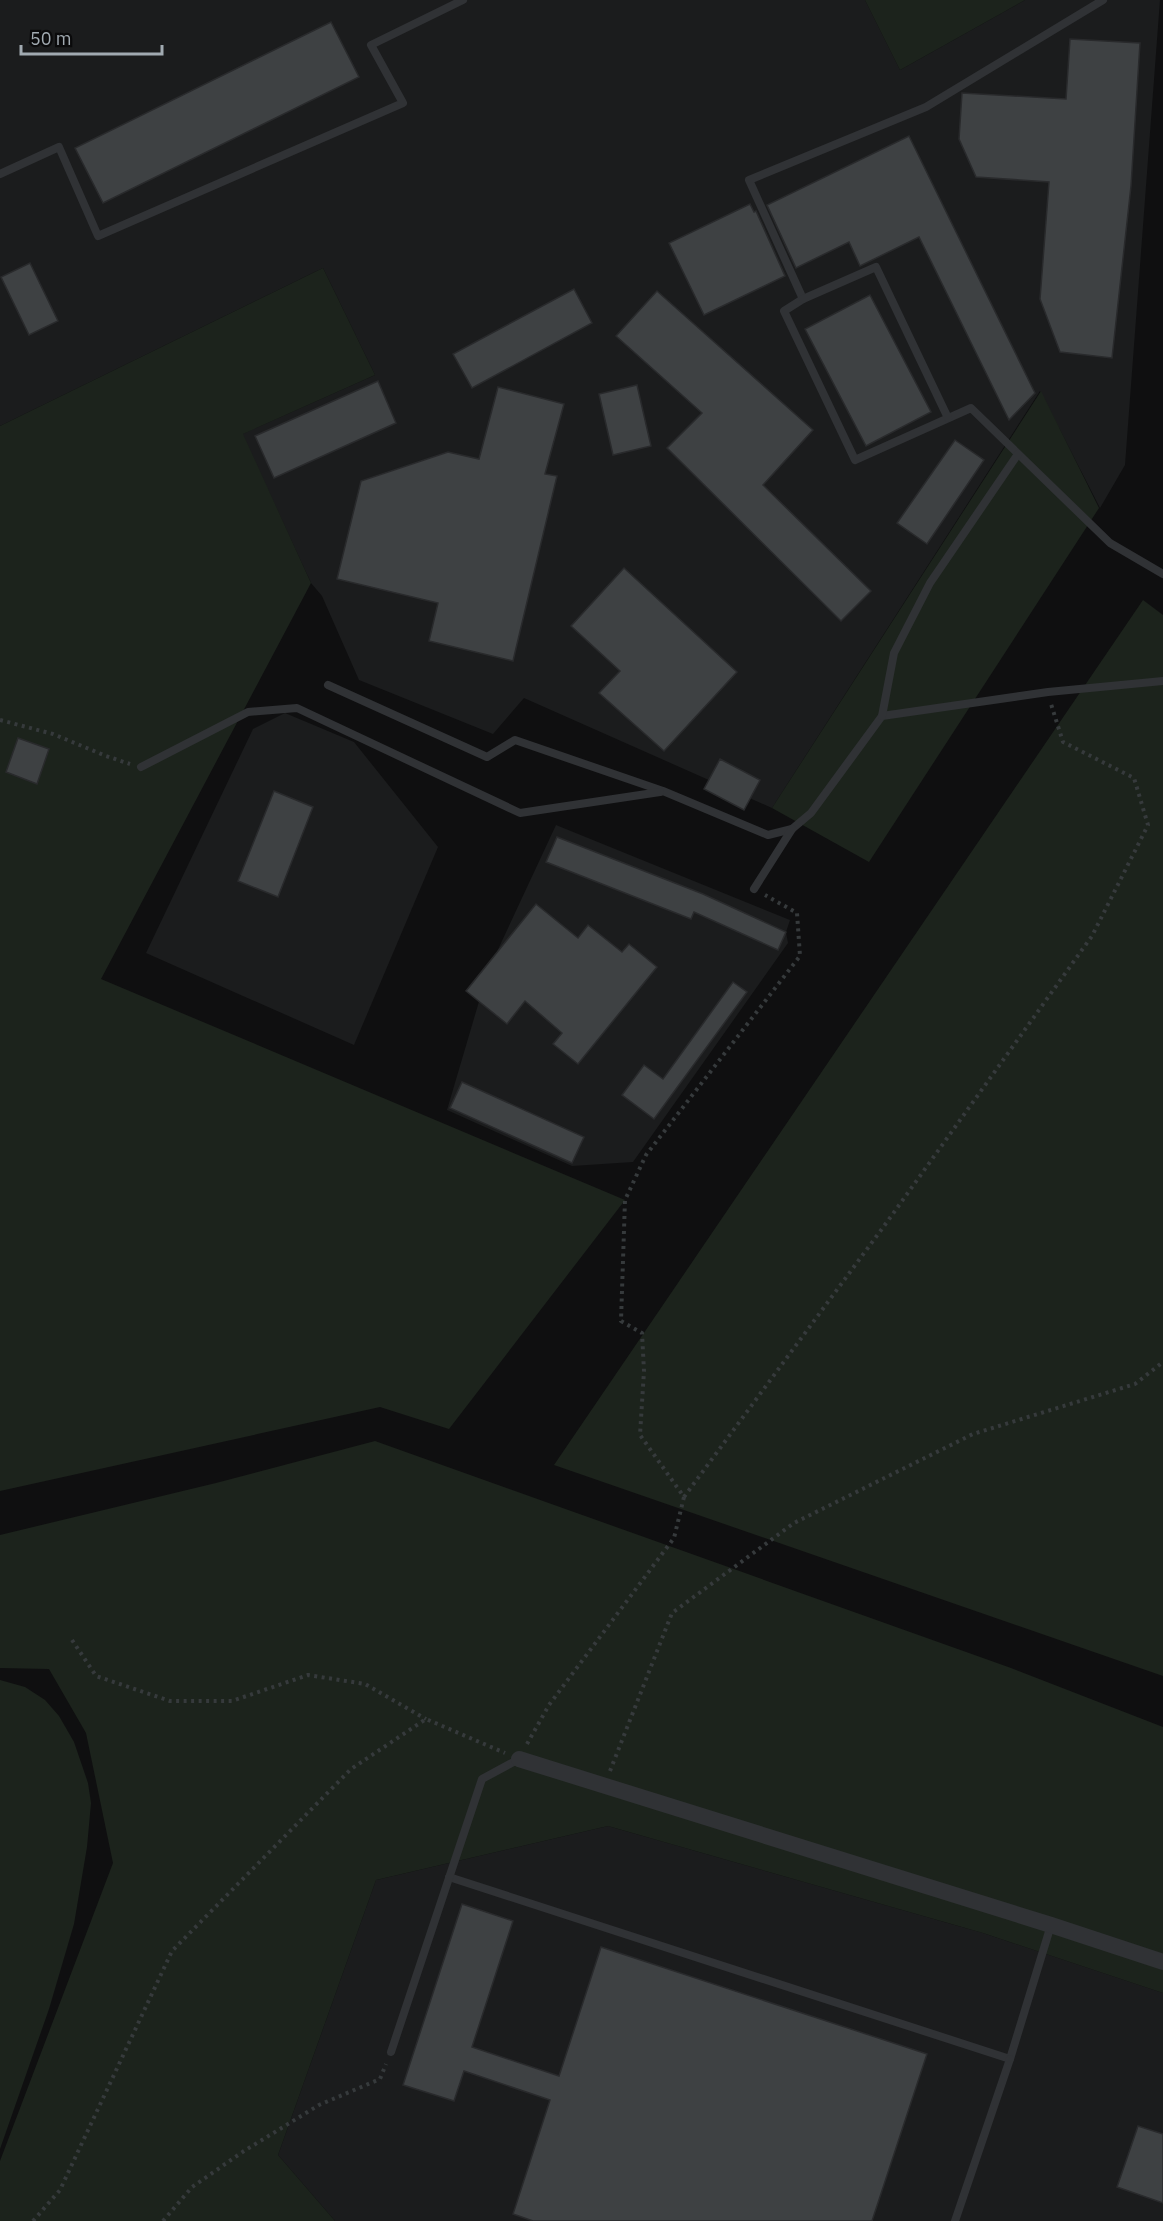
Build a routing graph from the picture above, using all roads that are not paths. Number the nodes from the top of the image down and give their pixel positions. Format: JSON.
{"nodes":[{"id":1,"x":463,"y":0,"type":"edge"},
{"id":2,"x":1103,"y":0,"type":"edge"},
{"id":3,"x":0,"y":174,"type":"edge"},
{"id":4,"x":803,"y":299,"type":"junction"},
{"id":5,"x":948,"y":418,"type":"junction"},
{"id":6,"x":1018,"y":454,"type":"junction"},
{"id":7,"x":1163,"y":574,"type":"edge"},
{"id":8,"x":1163,"y":681,"type":"edge"},
{"id":9,"x":328,"y":685,"type":"dead end"},
{"id":10,"x":882,"y":716,"type":"junction"},
{"id":11,"x":141,"y":767,"type":"road end"},
{"id":12,"x":663,"y":791,"type":"junction"},
{"id":13,"x":792,"y":829,"type":"junction"},
{"id":14,"x":754,"y":889,"type":"road end"},
{"id":15,"x":519,"y":1759,"type":"joint"},
{"id":16,"x":449,"y":1877,"type":"junction"},
{"id":17,"x":1051,"y":1924,"type":"junction"},
{"id":18,"x":1163,"y":1962,"type":"edge"},
{"id":19,"x":391,"y":2052,"type":"road end"},
{"id":20,"x":1010,"y":2059,"type":"junction"},
{"id":21,"x":955,"y":2221,"type":"edge"}],
"edges":[{"from":1,"to":3,"type":"lane"},
{"from":2,"to":4,"type":"lane"},
{"from":4,"to":5,"type":"lane"},
{"from":4,"to":5,"type":"lane"},
{"from":5,"to":6,"type":"lane"},
{"from":6,"to":7,"type":"lane"},
{"from":6,"to":10,"type":"lane"},
{"from":8,"to":10,"type":"lane"},
{"from":9,"to":12,"type":"lane"},
{"from":10,"to":13,"type":"lane"},
{"from":11,"to":12,"type":"lane"},
{"from":12,"to":13,"type":"lane"},
{"from":13,"to":14,"type":"lane"},
{"from":15,"to":16,"type":"lane"},
{"from":15,"to":17,"type":"street"},
{"from":16,"to":19,"type":"lane"},
{"from":16,"to":20,"type":"lane"},
{"from":17,"to":18,"type":"street"},
{"from":17,"to":20,"type":"lane"},
{"from":20,"to":21,"type":"lane"}]}
